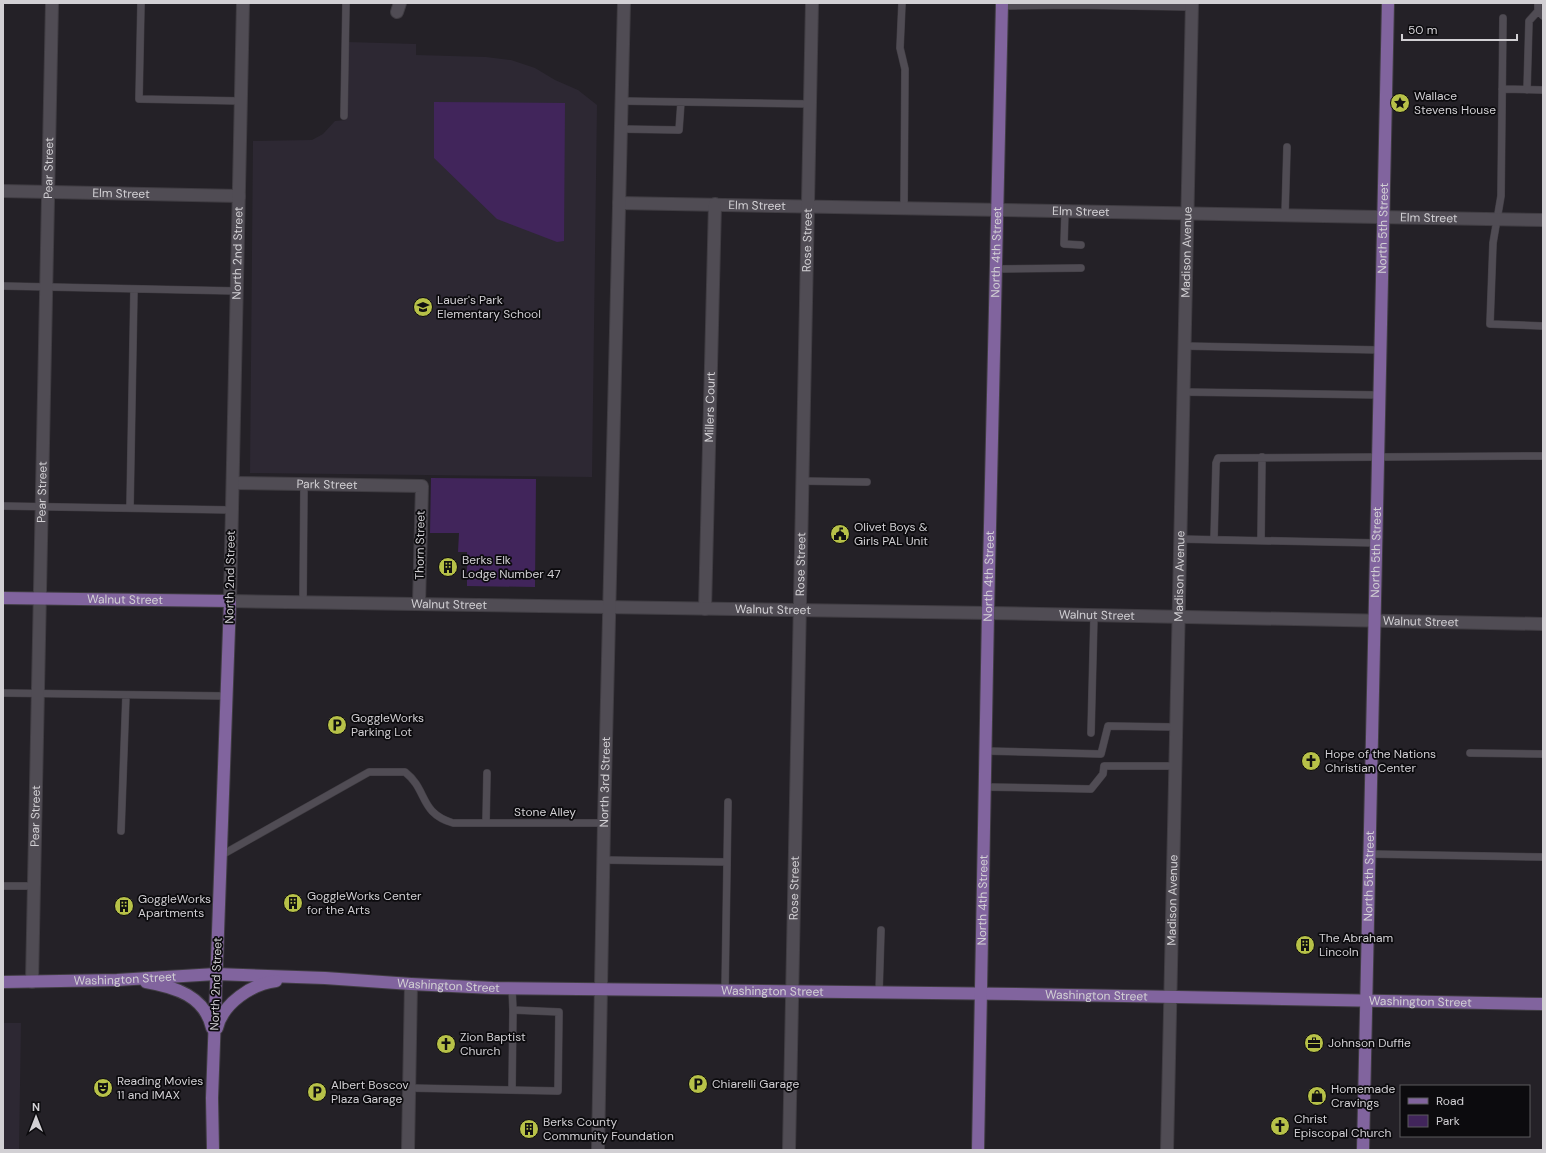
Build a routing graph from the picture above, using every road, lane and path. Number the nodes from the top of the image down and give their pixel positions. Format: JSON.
{"nodes":[{"id":1,"x":52,"y":3,"type":"edge"},
{"id":2,"x":141,"y":3,"type":"edge"},
{"id":3,"x":243,"y":3,"type":"edge"},
{"id":4,"x":346,"y":3,"type":"edge"},
{"id":5,"x":624,"y":3,"type":"edge"},
{"id":6,"x":812,"y":3,"type":"edge"},
{"id":7,"x":902,"y":3,"type":"edge"},
{"id":8,"x":1388,"y":3,"type":"edge"},
{"id":9,"x":1538,"y":3,"type":"edge"},
{"id":10,"x":1046,"y":4,"type":"edge"},
{"id":11,"x":1125,"y":4,"type":"edge"},
{"id":12,"x":1002,"y":5,"type":"edge"},
{"id":13,"x":1192,"y":5,"type":"edge"},
{"id":14,"x":1541,"y":13,"type":"edge"},
{"id":15,"x":1503,"y":18,"type":"dead end"},
{"id":16,"x":1502,"y":89,"type":"junction"},
{"id":17,"x":1527,"y":90,"type":"junction"},
{"id":18,"x":1543,"y":90,"type":"edge"},
{"id":19,"x":241,"y":101,"type":"junction"},
{"id":20,"x":622,"y":101,"type":"junction"},
{"id":21,"x":681,"y":102,"type":"junction"},
{"id":22,"x":811,"y":104,"type":"junction"},
{"id":23,"x":344,"y":116,"type":"dead end"},
{"id":24,"x":621,"y":129,"type":"junction"},
{"id":25,"x":1287,"y":147,"type":"dead end"},
{"id":26,"x":3,"y":191,"type":"edge"},
{"id":27,"x":48,"y":192,"type":"junction"},
{"id":28,"x":239,"y":196,"type":"junction"},
{"id":29,"x":619,"y":204,"type":"junction"},
{"id":30,"x":715,"y":204,"type":"junction"},
{"id":31,"x":808,"y":206,"type":"junction"},
{"id":32,"x":904,"y":208,"type":"junction"},
{"id":33,"x":997,"y":210,"type":"junction"},
{"id":34,"x":1065,"y":211,"type":"junction"},
{"id":35,"x":1187,"y":214,"type":"junction"},
{"id":36,"x":1285,"y":215,"type":"junction"},
{"id":37,"x":1382,"y":217,"type":"junction"},
{"id":38,"x":1497,"y":219,"type":"junction"},
{"id":39,"x":1543,"y":220,"type":"edge"},
{"id":40,"x":1081,"y":245,"type":"dead end"},
{"id":41,"x":1081,"y":268,"type":"dead end"},
{"id":42,"x":996,"y":269,"type":"junction"},
{"id":43,"x":3,"y":286,"type":"edge"},
{"id":44,"x":46,"y":287,"type":"junction"},
{"id":45,"x":134,"y":289,"type":"junction"},
{"id":46,"x":237,"y":291,"type":"junction"},
{"id":47,"x":1543,"y":326,"type":"edge"},
{"id":48,"x":1184,"y":346,"type":"junction"},
{"id":49,"x":1381,"y":350,"type":"junction"},
{"id":50,"x":1183,"y":392,"type":"junction"},
{"id":51,"x":1380,"y":395,"type":"junction"},
{"id":52,"x":1543,"y":456,"type":"edge"},
{"id":53,"x":1262,"y":457,"type":"junction"},
{"id":54,"x":1379,"y":457,"type":"junction"},
{"id":55,"x":801,"y":481,"type":"junction"},
{"id":56,"x":867,"y":482,"type":"dead end"},
{"id":57,"x":232,"y":483,"type":"junction"},
{"id":58,"x":304,"y":484,"type":"junction"},
{"id":59,"x":422,"y":486,"type":"joint"},
{"id":60,"x":42,"y":505,"type":"junction"},
{"id":61,"x":3,"y":506,"type":"edge"},
{"id":62,"x":130,"y":507,"type":"junction"},
{"id":63,"x":232,"y":510,"type":"junction"},
{"id":64,"x":1180,"y":539,"type":"junction"},
{"id":65,"x":1214,"y":539,"type":"junction"},
{"id":66,"x":1261,"y":540,"type":"junction"},
{"id":67,"x":1377,"y":543,"type":"junction"},
{"id":68,"x":3,"y":598,"type":"edge"},
{"id":69,"x":40,"y":599,"type":"junction"},
{"id":70,"x":230,"y":601,"type":"junction"},
{"id":71,"x":303,"y":602,"type":"junction"},
{"id":72,"x":419,"y":604,"type":"junction"},
{"id":73,"x":610,"y":608,"type":"junction"},
{"id":74,"x":705,"y":609,"type":"junction"},
{"id":75,"x":798,"y":610,"type":"junction"},
{"id":76,"x":988,"y":613,"type":"junction"},
{"id":77,"x":1094,"y":616,"type":"junction"},
{"id":78,"x":1178,"y":617,"type":"junction"},
{"id":79,"x":1375,"y":621,"type":"junction"},
{"id":80,"x":1543,"y":624,"type":"edge"},
{"id":81,"x":3,"y":693,"type":"edge"},
{"id":82,"x":38,"y":693,"type":"junction"},
{"id":83,"x":126,"y":695,"type":"junction"},
{"id":84,"x":226,"y":696,"type":"junction"},
{"id":85,"x":1176,"y":727,"type":"junction"},
{"id":86,"x":1091,"y":733,"type":"dead end"},
{"id":87,"x":986,"y":751,"type":"junction"},
{"id":88,"x":1470,"y":753,"type":"dead end"},
{"id":89,"x":1101,"y":754,"type":"junction"},
{"id":90,"x":1543,"y":754,"type":"edge"},
{"id":91,"x":1104,"y":766,"type":"junction"},
{"id":92,"x":1175,"y":766,"type":"junction"},
{"id":93,"x":487,"y":773,"type":"dead end"},
{"id":94,"x":985,"y":787,"type":"junction"},
{"id":95,"x":728,"y":802,"type":"dead end"},
{"id":96,"x":486,"y":822,"type":"junction"},
{"id":97,"x":604,"y":823,"type":"junction"},
{"id":98,"x":122,"y":831,"type":"dead end"},
{"id":99,"x":1370,"y":854,"type":"junction"},
{"id":100,"x":220,"y":856,"type":"junction"},
{"id":101,"x":1543,"y":857,"type":"edge"},
{"id":102,"x":604,"y":860,"type":"junction"},
{"id":103,"x":727,"y":862,"type":"junction"},
{"id":104,"x":3,"y":886,"type":"edge"},
{"id":105,"x":33,"y":886,"type":"junction"},
{"id":106,"x":881,"y":930,"type":"dead end"},
{"id":107,"x":216,"y":974,"type":"junction"},
{"id":108,"x":302,"y":978,"type":"junction"},
{"id":109,"x":117,"y":980,"type":"junction"},
{"id":110,"x":3,"y":982,"type":"edge"},
{"id":111,"x":32,"y":982,"type":"junction"},
{"id":112,"x":411,"y":984,"type":"junction"},
{"id":113,"x":512,"y":988,"type":"junction"},
{"id":114,"x":601,"y":989,"type":"junction"},
{"id":115,"x":725,"y":991,"type":"junction"},
{"id":116,"x":791,"y":992,"type":"junction"},
{"id":117,"x":879,"y":993,"type":"junction"},
{"id":118,"x":981,"y":994,"type":"junction"},
{"id":119,"x":1170,"y":997,"type":"junction"},
{"id":120,"x":1367,"y":1001,"type":"junction"},
{"id":121,"x":1543,"y":1004,"type":"edge"},
{"id":122,"x":512,"y":1010,"type":"junction"},
{"id":123,"x":214,"y":1038,"type":"junction"},
{"id":124,"x":409,"y":1088,"type":"junction"},
{"id":125,"x":512,"y":1090,"type":"junction"},
{"id":126,"x":213,"y":1150,"type":"edge"},
{"id":127,"x":408,"y":1150,"type":"edge"},
{"id":128,"x":598,"y":1150,"type":"edge"},
{"id":129,"x":789,"y":1150,"type":"edge"},
{"id":130,"x":978,"y":1150,"type":"edge"},
{"id":131,"x":1167,"y":1150,"type":"edge"},
{"id":132,"x":1363,"y":1150,"type":"edge"}],
"edges":[{"from":1,"to":27,"type":"street","name":"Pear Street"},
{"from":2,"to":19,"type":"lane"},
{"from":3,"to":19,"type":"street","name":"North 2nd Street"},
{"from":4,"to":23,"type":"lane"},
{"from":5,"to":20,"type":"street","name":"North 3rd Street"},
{"from":6,"to":22,"type":"street","name":"Rose Street"},
{"from":7,"to":32,"type":"lane"},
{"from":8,"to":37,"type":"main road","name":"North 5th Street"},
{"from":9,"to":14,"type":"lane"},
{"from":10,"to":11,"type":"lane"},
{"from":10,"to":12,"type":"lane"},
{"from":11,"to":13,"type":"lane"},
{"from":12,"to":33,"type":"main road","name":"North 4th Street"},
{"from":13,"to":35,"type":"street","name":"Madison Avenue"},
{"from":14,"to":17,"type":"lane"},
{"from":15,"to":16,"type":"lane"},
{"from":16,"to":17,"type":"lane"},
{"from":16,"to":38,"type":"lane"},
{"from":17,"to":18,"type":"lane"},
{"from":19,"to":28,"type":"street","name":"North 2nd Street"},
{"from":20,"to":21,"type":"lane"},
{"from":20,"to":24,"type":"street","name":"North 3rd Street"},
{"from":21,"to":22,"type":"lane"},
{"from":21,"to":24,"type":"lane"},
{"from":22,"to":31,"type":"street","name":"Rose Street"},
{"from":24,"to":29,"type":"street","name":"North 3rd Street"},
{"from":25,"to":36,"type":"lane"},
{"from":26,"to":27,"type":"street","name":"Elm Street"},
{"from":27,"to":28,"type":"street","name":"Elm Street"},
{"from":27,"to":44,"type":"street","name":"Pear Street"},
{"from":28,"to":46,"type":"street","name":"North 2nd Street"},
{"from":29,"to":30,"type":"street","name":"Elm Street"},
{"from":29,"to":73,"type":"street","name":"North 3rd Street"},
{"from":30,"to":31,"type":"street","name":"Elm Street"},
{"from":30,"to":74,"type":"street","name":"Millers Court"},
{"from":31,"to":32,"type":"street","name":"Elm Street"},
{"from":31,"to":55,"type":"street","name":"Rose Street"},
{"from":32,"to":33,"type":"street","name":"Elm Street"},
{"from":33,"to":34,"type":"street","name":"Elm Street"},
{"from":33,"to":42,"type":"main road","name":"North 4th Street"},
{"from":34,"to":35,"type":"street","name":"Elm Street"},
{"from":34,"to":40,"type":"lane"},
{"from":35,"to":36,"type":"street","name":"Elm Street"},
{"from":35,"to":48,"type":"street","name":"Madison Avenue"},
{"from":36,"to":37,"type":"street","name":"Elm Street"},
{"from":37,"to":38,"type":"street","name":"Elm Street"},
{"from":37,"to":49,"type":"main road","name":"North 5th Street"},
{"from":38,"to":39,"type":"street","name":"Elm Street"},
{"from":38,"to":47,"type":"lane"},
{"from":41,"to":42,"type":"lane"},
{"from":42,"to":76,"type":"main road","name":"North 4th Street"},
{"from":43,"to":44,"type":"lane"},
{"from":44,"to":45,"type":"lane"},
{"from":44,"to":60,"type":"street","name":"Pear Street"},
{"from":45,"to":46,"type":"lane"},
{"from":45,"to":62,"type":"lane"},
{"from":46,"to":57,"type":"street","name":"North 2nd Street"},
{"from":48,"to":49,"type":"lane"},
{"from":48,"to":50,"type":"street","name":"Madison Avenue"},
{"from":49,"to":51,"type":"main road","name":"North 5th Street"},
{"from":50,"to":51,"type":"lane"},
{"from":50,"to":64,"type":"street","name":"Madison Avenue"},
{"from":51,"to":54,"type":"main road","name":"North 5th Street"},
{"from":52,"to":54,"type":"lane"},
{"from":53,"to":54,"type":"lane"},
{"from":53,"to":65,"type":"lane"},
{"from":53,"to":66,"type":"lane"},
{"from":54,"to":67,"type":"main road","name":"North 5th Street"},
{"from":55,"to":56,"type":"lane"},
{"from":55,"to":75,"type":"street","name":"Rose Street"},
{"from":57,"to":58,"type":"street","name":"Park Street"},
{"from":57,"to":63,"type":"street","name":"North 2nd Street"},
{"from":58,"to":59,"type":"street","name":"Park Street"},
{"from":58,"to":71,"type":"lane"},
{"from":59,"to":72,"type":"street","name":"Thorn Street"},
{"from":60,"to":61,"type":"lane"},
{"from":60,"to":62,"type":"lane"},
{"from":60,"to":69,"type":"street","name":"Pear Street"},
{"from":62,"to":63,"type":"lane"},
{"from":63,"to":70,"type":"street","name":"North 2nd Street"},
{"from":64,"to":65,"type":"lane"},
{"from":64,"to":78,"type":"street","name":"Madison Avenue"},
{"from":65,"to":66,"type":"lane"},
{"from":66,"to":67,"type":"lane"},
{"from":67,"to":79,"type":"main road","name":"North 5th Street"},
{"from":68,"to":69,"type":"main road","name":"Walnut Street"},
{"from":69,"to":70,"type":"main road","name":"Walnut Street"},
{"from":69,"to":82,"type":"street","name":"Pear Street"},
{"from":70,"to":71,"type":"street","name":"Walnut Street"},
{"from":70,"to":84,"type":"main road","name":"North 2nd Street"},
{"from":71,"to":72,"type":"street","name":"Walnut Street"},
{"from":72,"to":73,"type":"street","name":"Walnut Street"},
{"from":73,"to":74,"type":"street","name":"Walnut Street"},
{"from":73,"to":97,"type":"street","name":"North 3rd Street"},
{"from":74,"to":75,"type":"street","name":"Walnut Street"},
{"from":75,"to":76,"type":"street","name":"Walnut Street"},
{"from":75,"to":116,"type":"street","name":"Rose Street"},
{"from":76,"to":77,"type":"street","name":"Walnut Street"},
{"from":76,"to":87,"type":"main road","name":"North 4th Street"},
{"from":77,"to":78,"type":"street","name":"Walnut Street"},
{"from":77,"to":86,"type":"lane"},
{"from":78,"to":79,"type":"street","name":"Walnut Street"},
{"from":78,"to":85,"type":"street","name":"Madison Avenue"},
{"from":79,"to":80,"type":"street","name":"Walnut Street"},
{"from":79,"to":99,"type":"main road","name":"North 5th Street"},
{"from":81,"to":82,"type":"lane"},
{"from":82,"to":83,"type":"lane"},
{"from":82,"to":105,"type":"street","name":"Pear Street"},
{"from":83,"to":84,"type":"lane"},
{"from":83,"to":98,"type":"lane"},
{"from":84,"to":100,"type":"main road","name":"North 2nd Street"},
{"from":85,"to":89,"type":"lane"},
{"from":85,"to":92,"type":"street","name":"Madison Avenue"},
{"from":87,"to":89,"type":"lane"},
{"from":87,"to":94,"type":"main road","name":"North 4th Street"},
{"from":88,"to":90,"type":"lane"},
{"from":89,"to":91,"type":"lane"},
{"from":91,"to":92,"type":"lane"},
{"from":91,"to":94,"type":"lane"},
{"from":92,"to":119,"type":"street","name":"Madison Avenue"},
{"from":93,"to":96,"type":"lane"},
{"from":94,"to":118,"type":"main road","name":"North 4th Street"},
{"from":95,"to":103,"type":"lane"},
{"from":96,"to":97,"type":"lane","name":"Stone Alley"},
{"from":96,"to":100,"type":"lane","name":"Stone Alley"},
{"from":97,"to":102,"type":"street","name":"North 3rd Street"},
{"from":99,"to":101,"type":"lane"},
{"from":99,"to":120,"type":"main road","name":"North 5th Street"},
{"from":100,"to":107,"type":"main road","name":"North 2nd Street"},
{"from":102,"to":103,"type":"lane"},
{"from":102,"to":114,"type":"street","name":"North 3rd Street"},
{"from":103,"to":115,"type":"lane"},
{"from":104,"to":105,"type":"lane"},
{"from":105,"to":111,"type":"street","name":"Pear Street"},
{"from":106,"to":117,"type":"lane"},
{"from":107,"to":108,"type":"main road","name":"Washington Street"},
{"from":107,"to":109,"type":"main road","name":"Washington Street"},
{"from":107,"to":123,"type":"main road","name":"North 2nd Street"},
{"from":108,"to":112,"type":"main road","name":"Washington Street"},
{"from":108,"to":123,"type":"main road"},
{"from":109,"to":111,"type":"main road","name":"Washington Street"},
{"from":109,"to":123,"type":"main road"},
{"from":110,"to":111,"type":"main road","name":"Washington Street"},
{"from":112,"to":113,"type":"main road","name":"Washington Street"},
{"from":112,"to":124,"type":"street"},
{"from":113,"to":114,"type":"main road","name":"Washington Street"},
{"from":113,"to":122,"type":"lane"},
{"from":114,"to":115,"type":"main road","name":"Washington Street"},
{"from":114,"to":128,"type":"street","name":"North 3rd Street"},
{"from":115,"to":116,"type":"main road","name":"Washington Street"},
{"from":116,"to":117,"type":"main road","name":"Washington Street"},
{"from":116,"to":129,"type":"street","name":"Rose Street"},
{"from":117,"to":118,"type":"main road","name":"Washington Street"},
{"from":118,"to":119,"type":"main road","name":"Washington Street"},
{"from":118,"to":130,"type":"main road","name":"North 4th Street"},
{"from":119,"to":120,"type":"main road","name":"Washington Street"},
{"from":119,"to":131,"type":"street","name":"Madison Avenue"},
{"from":120,"to":121,"type":"main road","name":"Washington Street"},
{"from":120,"to":132,"type":"main road","name":"North 5th Street"},
{"from":122,"to":125,"type":"lane"},
{"from":122,"to":125,"type":"lane"},
{"from":123,"to":126,"type":"main road","name":"North 2nd Street"},
{"from":124,"to":125,"type":"lane"},
{"from":124,"to":127,"type":"street"}]}
